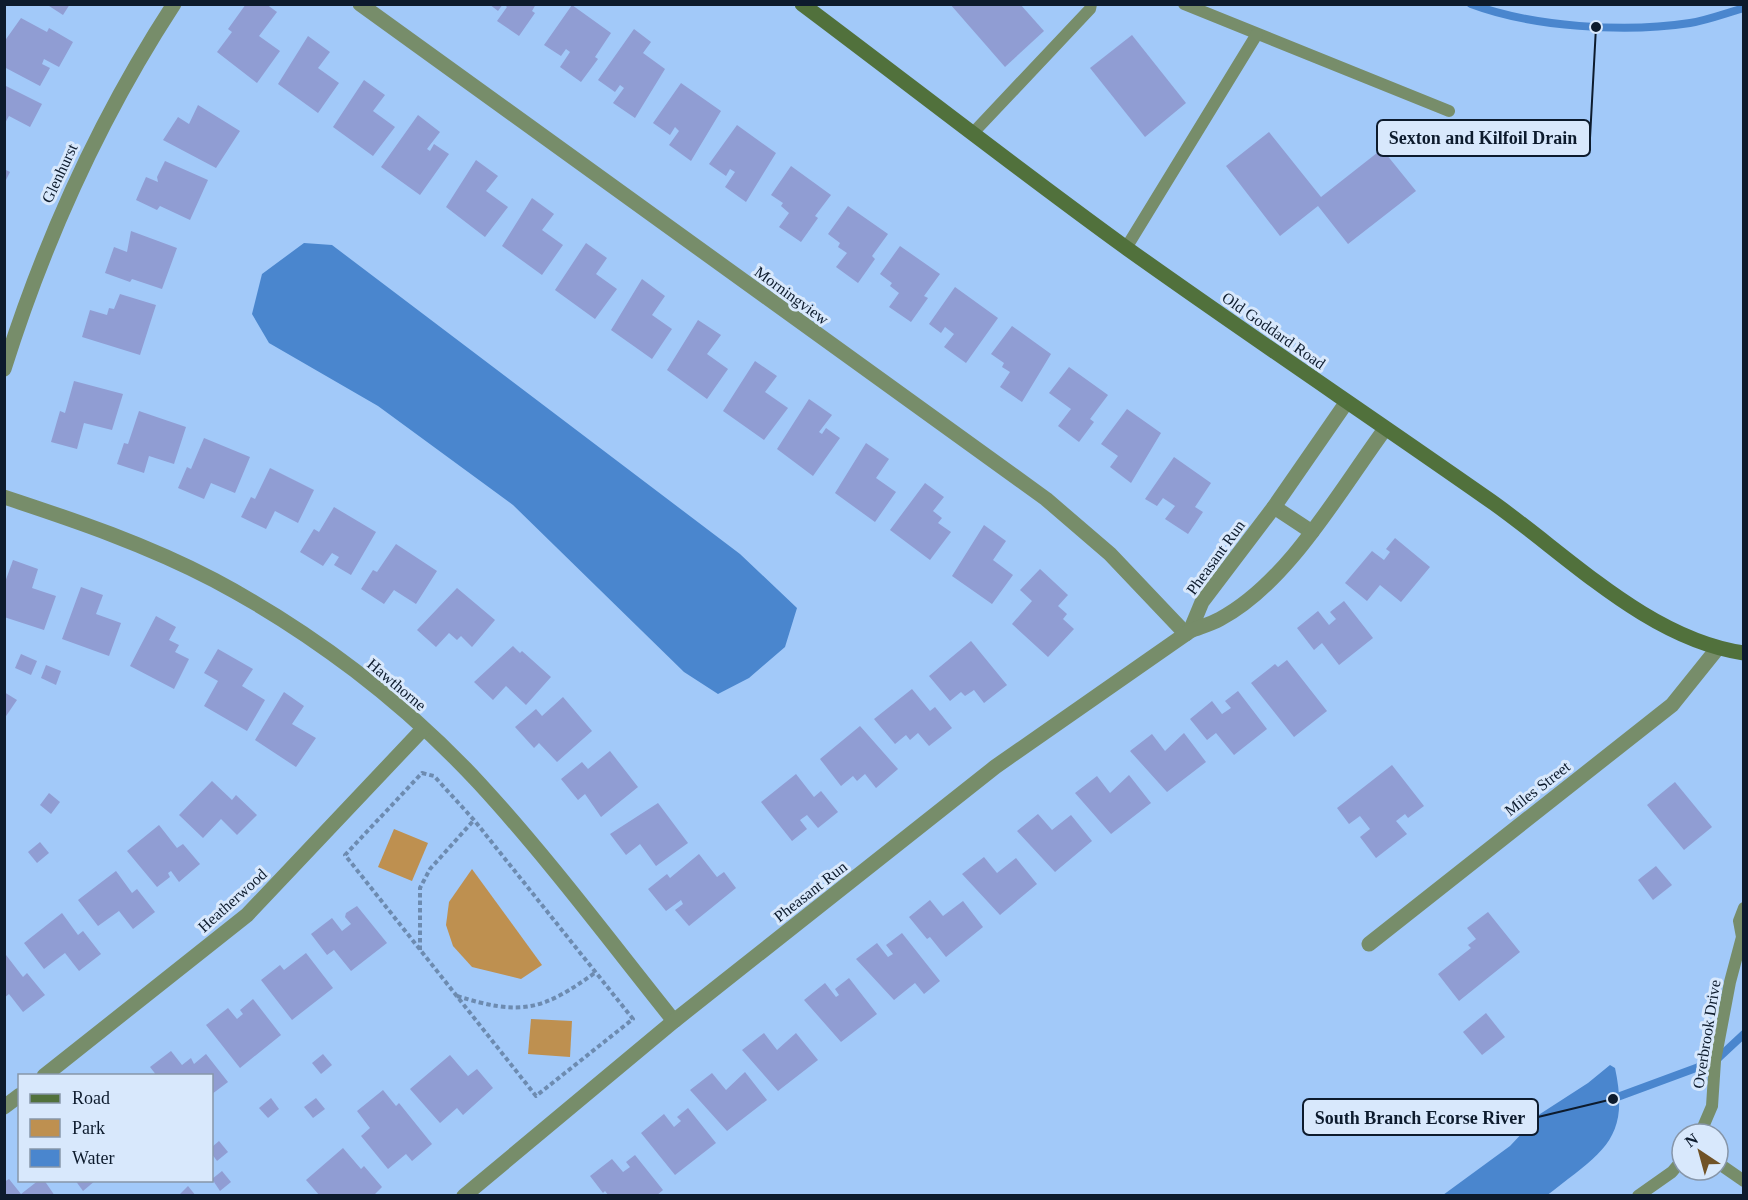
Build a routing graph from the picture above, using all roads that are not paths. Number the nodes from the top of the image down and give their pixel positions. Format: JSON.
{"nodes":[{"id":1,"x":174,"y":4,"type":"edge"},
{"id":2,"x":360,"y":4,"type":"edge"},
{"id":3,"x":802,"y":4,"type":"edge"},
{"id":4,"x":1091,"y":4,"type":"edge"},
{"id":5,"x":1184,"y":4,"type":"edge"},
{"id":6,"x":1257,"y":34,"type":"junction"},
{"id":7,"x":1449,"y":111,"type":"dead end"},
{"id":8,"x":973,"y":133,"type":"junction"},
{"id":9,"x":1126,"y":248,"type":"junction"},
{"id":10,"x":4,"y":369,"type":"edge"},
{"id":11,"x":1346,"y":403,"type":"junction"},
{"id":12,"x":1385,"y":429,"type":"junction"},
{"id":13,"x":4,"y":497,"type":"edge"},
{"id":14,"x":1274,"y":507,"type":"junction"},
{"id":15,"x":1312,"y":532,"type":"junction"},
{"id":16,"x":1188,"y":632,"type":"junction"},
{"id":17,"x":1717,"y":649,"type":"junction"},
{"id":18,"x":1743,"y":653,"type":"edge"},
{"id":19,"x":423,"y":729,"type":"junction"},
{"id":20,"x":1743,"y":908,"type":"edge"},
{"id":21,"x":1743,"y":936,"type":"edge"},
{"id":22,"x":1369,"y":944,"type":"dead end"},
{"id":23,"x":674,"y":1021,"type":"junction"},
{"id":24,"x":47,"y":1074,"type":"edge"},
{"id":25,"x":18,"y":1096,"type":"edge"},
{"id":26,"x":4,"y":1107,"type":"edge"},
{"id":27,"x":1705,"y":1122,"type":"edge"},
{"id":28,"x":1730,"y":1172,"type":"edge"},
{"id":29,"x":1670,"y":1173,"type":"edge"},
{"id":30,"x":1743,"y":1181,"type":"edge"},
{"id":31,"x":464,"y":1196,"type":"edge"},
{"id":32,"x":1638,"y":1196,"type":"edge"}],
"edges":[{"from":1,"to":10,"type":"street","name":"Glenhurst"},
{"from":2,"to":16,"type":"street","name":"Morningview"},
{"from":3,"to":8,"type":"street","name":"Old Goddard Road"},
{"from":4,"to":8,"type":"lane"},
{"from":5,"to":6,"type":"lane"},
{"from":6,"to":7,"type":"lane"},
{"from":6,"to":9,"type":"lane"},
{"from":8,"to":9,"type":"street","name":"Old Goddard Road"},
{"from":9,"to":11,"type":"street","name":"Old Goddard Road"},
{"from":11,"to":12,"type":"street","name":"Old Goddard Road"},
{"from":11,"to":14,"type":"street","name":"Pheasant Run"},
{"from":12,"to":15,"type":"street","name":"Pheasant Run"},
{"from":12,"to":17,"type":"street","name":"Old Goddard Road"},
{"from":13,"to":19,"type":"street","name":"Hawthorne"},
{"from":14,"to":15,"type":"street"},
{"from":14,"to":16,"type":"street","name":"Pheasant Run"},
{"from":15,"to":16,"type":"street","name":"Pheasant Run"},
{"from":16,"to":23,"type":"street","name":"Pheasant Run"},
{"from":17,"to":18,"type":"street","name":"Old Goddard Road"},
{"from":17,"to":22,"type":"street","name":"Miles Street"},
{"from":19,"to":23,"type":"street","name":"Hawthorne"},
{"from":19,"to":24,"type":"street","name":"Heatherwood"},
{"from":20,"to":21,"type":"lane","name":"Overbrook Drive"},
{"from":21,"to":27,"type":"lane","name":"Overbrook Drive"},
{"from":23,"to":31,"type":"street","name":"Pheasant Run"},
{"from":25,"to":26,"type":"street"},
{"from":28,"to":30,"type":"lane"},
{"from":29,"to":32,"type":"lane"}]}
